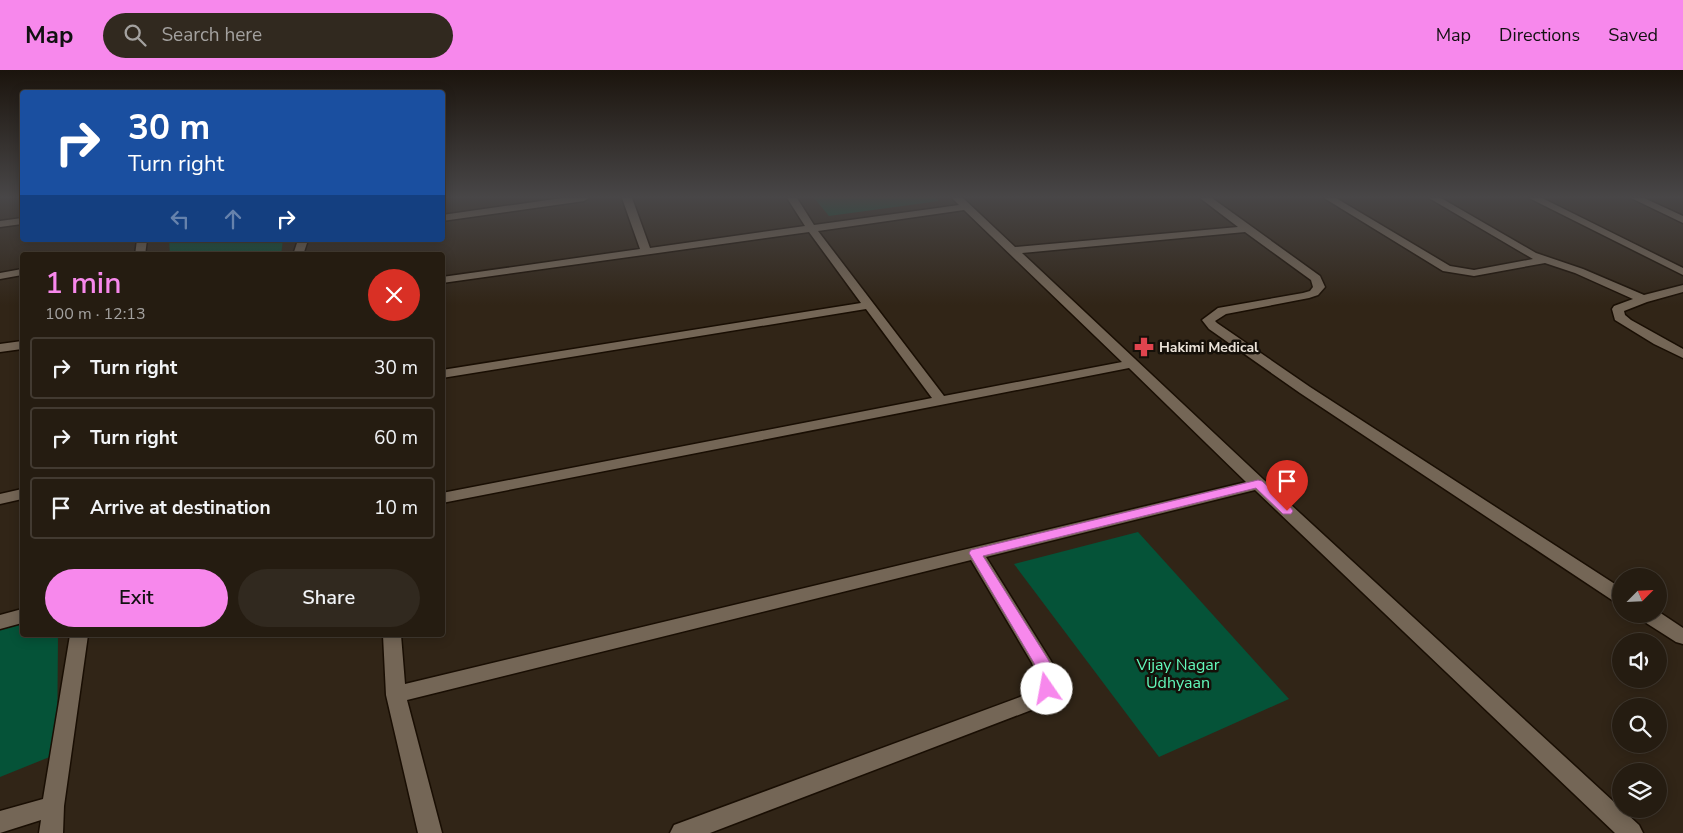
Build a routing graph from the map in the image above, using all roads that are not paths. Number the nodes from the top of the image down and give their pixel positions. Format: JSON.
{"nodes":[{"id":1,"x":640,"y":234,"type":"edge"},
{"id":2,"x":772,"y":234,"type":"edge"},
{"id":3,"x":815,"y":234,"type":"edge"},
{"id":4,"x":994,"y":234,"type":"edge"},
{"id":5,"x":1196,"y":234,"type":"edge"},
{"id":6,"x":1252,"y":234,"type":"edge"},
{"id":7,"x":1388,"y":234,"type":"edge"},
{"id":8,"x":1495,"y":234,"type":"edge"},
{"id":9,"x":1606,"y":234,"type":"edge"},
{"id":10,"x":1012,"y":251,"type":"junction"},
{"id":11,"x":646,"y":252,"type":"junction"},
{"id":12,"x":1545,"y":260,"type":"junction"},
{"id":13,"x":20,"y":272,"type":"edge"},
{"id":14,"x":1683,"y":272,"type":"edge"},
{"id":15,"x":0,"y":276,"type":"edge"},
{"id":16,"x":445,"y":280,"type":"edge"},
{"id":17,"x":1683,"y":288,"type":"edge"},
{"id":18,"x":1643,"y":299,"type":"junction"},
{"id":19,"x":868,"y":305,"type":"junction"},
{"id":20,"x":20,"y":345,"type":"edge"},
{"id":21,"x":0,"y":348,"type":"edge"},
{"id":22,"x":1683,"y":354,"type":"edge"},
{"id":23,"x":1131,"y":364,"type":"junction"},
{"id":24,"x":445,"y":374,"type":"edge"},
{"id":25,"x":941,"y":401,"type":"junction"},
{"id":26,"x":1258,"y":484,"type":"junction"},
{"id":27,"x":20,"y":494,"type":"edge"},
{"id":28,"x":445,"y":497,"type":"edge"},
{"id":29,"x":0,"y":499,"type":"edge"},
{"id":30,"x":975,"y":553,"type":"junction"},
{"id":31,"x":1612,"y":591,"type":"edge"},
{"id":32,"x":20,"y":617,"type":"edge"},
{"id":33,"x":0,"y":622,"type":"edge"},
{"id":34,"x":1661,"y":623,"type":"edge"},
{"id":35,"x":79,"y":637,"type":"edge"},
{"id":36,"x":392,"y":637,"type":"edge"},
{"id":37,"x":1683,"y":637,"type":"edge"},
{"id":38,"x":396,"y":695,"type":"junction"},
{"id":39,"x":53,"y":806,"type":"junction"},
{"id":40,"x":0,"y":822,"type":"edge"},
{"id":41,"x":51,"y":833,"type":"edge"},
{"id":42,"x":430,"y":833,"type":"edge"},
{"id":43,"x":682,"y":833,"type":"edge"},
{"id":44,"x":1632,"y":833,"type":"edge"}],
"edges":[{"from":1,"to":11,"type":"street"},
{"from":2,"to":11,"type":"street"},
{"from":3,"to":19,"type":"street"},
{"from":4,"to":10,"type":"street"},
{"from":5,"to":10,"type":"street"},
{"from":6,"to":31,"type":"street"},
{"from":7,"to":12,"type":"street"},
{"from":8,"to":12,"type":"street"},
{"from":9,"to":14,"type":"street"},
{"from":10,"to":23,"type":"street"},
{"from":11,"to":16,"type":"street"},
{"from":12,"to":18,"type":"street"},
{"from":13,"to":15,"type":"street"},
{"from":17,"to":18,"type":"street"},
{"from":18,"to":22,"type":"street"},
{"from":19,"to":24,"type":"street"},
{"from":19,"to":25,"type":"street"},
{"from":20,"to":21,"type":"street"},
{"from":23,"to":25,"type":"street"},
{"from":23,"to":26,"type":"street"},
{"from":25,"to":28,"type":"street"},
{"from":26,"to":30,"type":"street"},
{"from":26,"to":44,"type":"street"},
{"from":27,"to":29,"type":"street"},
{"from":30,"to":38,"type":"street"},
{"from":30,"to":43,"type":"street"},
{"from":32,"to":33,"type":"street"},
{"from":34,"to":37,"type":"street"},
{"from":35,"to":39,"type":"street"},
{"from":36,"to":38,"type":"street"},
{"from":38,"to":42,"type":"street"},
{"from":39,"to":40,"type":"street"},
{"from":39,"to":41,"type":"street"}]}
